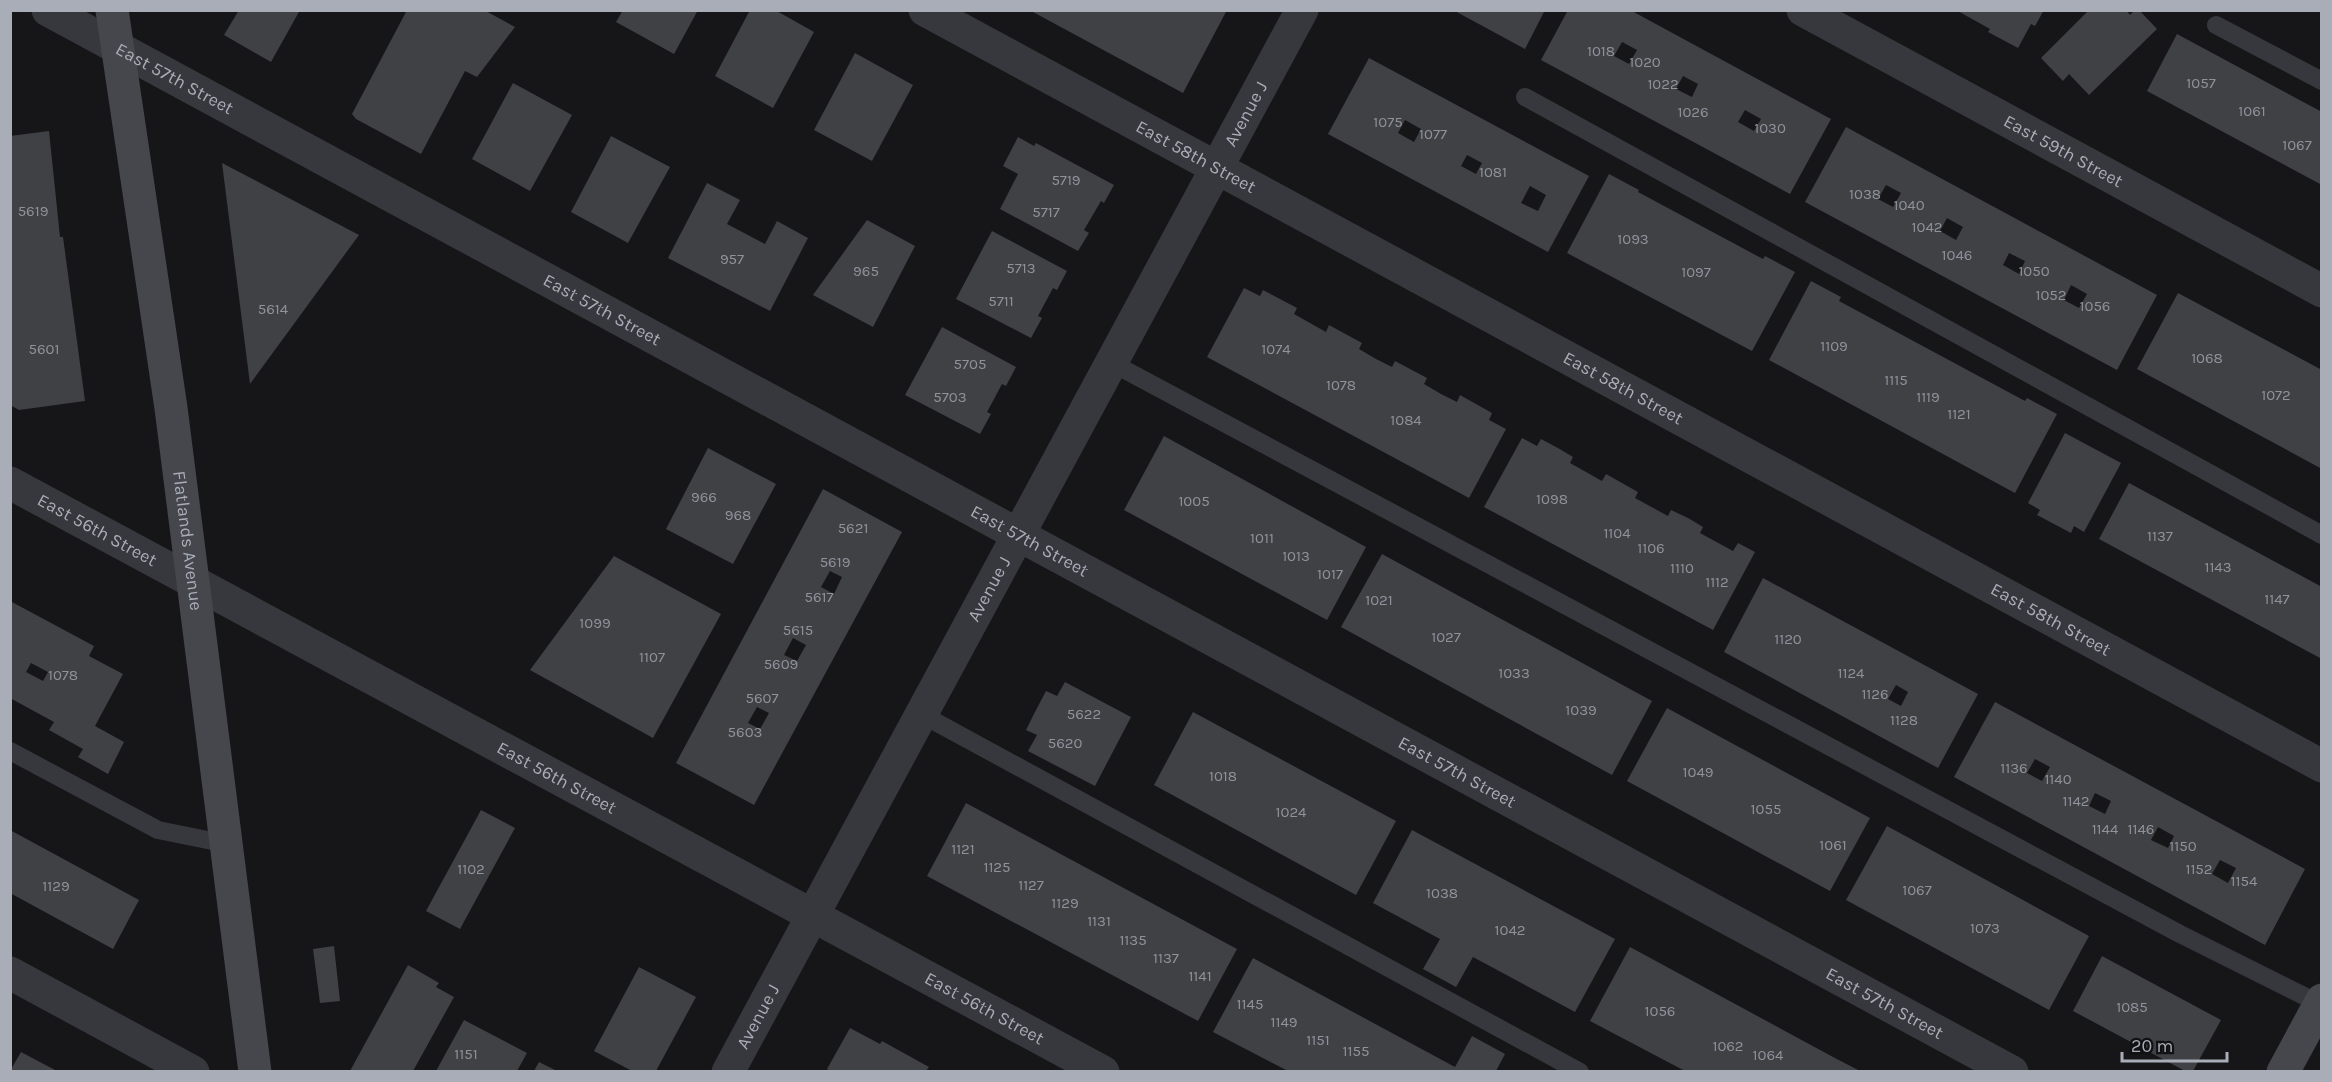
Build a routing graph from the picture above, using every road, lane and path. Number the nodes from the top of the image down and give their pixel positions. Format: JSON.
{"nodes":[{"id":1,"x":48,"y":10,"type":"edge"},
{"id":2,"x":112,"y":10,"type":"edge"},
{"id":3,"x":925,"y":10,"type":"edge"},
{"id":4,"x":1302,"y":10,"type":"edge"},
{"id":5,"x":1803,"y":10,"type":"edge"},
{"id":6,"x":2216,"y":25,"type":"dead end"},
{"id":7,"x":117,"y":48,"type":"junction"},
{"id":8,"x":2322,"y":81,"type":"edge"},
{"id":9,"x":1525,"y":97,"type":"dead end"},
{"id":10,"x":1216,"y":168,"type":"junction"},
{"id":11,"x":2322,"y":291,"type":"edge"},
{"id":12,"x":1112,"y":363,"type":"junction"},
{"id":13,"x":10,"y":483,"type":"edge"},
{"id":14,"x":2322,"y":535,"type":"edge"},
{"id":15,"x":1018,"y":536,"type":"junction"},
{"id":16,"x":193,"y":580,"type":"junction"},
{"id":17,"x":921,"y":714,"type":"junction"},
{"id":18,"x":10,"y":751,"type":"edge"},
{"id":19,"x":2322,"y":766,"type":"edge"},
{"id":20,"x":227,"y":844,"type":"junction"},
{"id":21,"x":812,"y":915,"type":"junction"},
{"id":22,"x":10,"y":973,"type":"edge"},
{"id":23,"x":2321,"y":1003,"type":"edge"},
{"id":24,"x":193,"y":1071,"type":"edge"},
{"id":25,"x":255,"y":1071,"type":"edge"},
{"id":26,"x":728,"y":1071,"type":"edge"},
{"id":27,"x":1103,"y":1071,"type":"edge"},
{"id":28,"x":1580,"y":1071,"type":"edge"},
{"id":29,"x":2012,"y":1071,"type":"edge"},
{"id":30,"x":2283,"y":1071,"type":"edge"}],
"edges":[{"from":1,"to":7,"type":"street","name":"East 57th Street"},
{"from":2,"to":7,"type":"main road","name":"Flatlands Avenue"},
{"from":3,"to":10,"type":"street","name":"East 58th Street"},
{"from":4,"to":10,"type":"street","name":"Avenue J"},
{"from":5,"to":11,"type":"street","name":"East 59th Street"},
{"from":6,"to":8,"type":"lane"},
{"from":7,"to":15,"type":"street","name":"East 57th Street"},
{"from":7,"to":16,"type":"main road","name":"Flatlands Avenue"},
{"from":9,"to":14,"type":"lane"},
{"from":10,"to":12,"type":"street","name":"Avenue J"},
{"from":10,"to":19,"type":"street","name":"East 58th Street"},
{"from":12,"to":15,"type":"street","name":"Avenue J"},
{"from":12,"to":23,"type":"lane"},
{"from":13,"to":16,"type":"street","name":"East 56th Street"},
{"from":15,"to":17,"type":"street","name":"Avenue J"},
{"from":15,"to":29,"type":"street","name":"East 57th Street"},
{"from":16,"to":20,"type":"main road","name":"Flatlands Avenue"},
{"from":16,"to":21,"type":"street","name":"East 56th Street"},
{"from":17,"to":21,"type":"street","name":"Avenue J"},
{"from":17,"to":28,"type":"lane"},
{"from":18,"to":20,"type":"lane"},
{"from":20,"to":25,"type":"main road","name":"Flatlands Avenue"},
{"from":21,"to":26,"type":"street","name":"Avenue J"},
{"from":21,"to":27,"type":"street","name":"East 56th Street"},
{"from":22,"to":24,"type":"street"},
{"from":23,"to":30,"type":"main road"}]}
